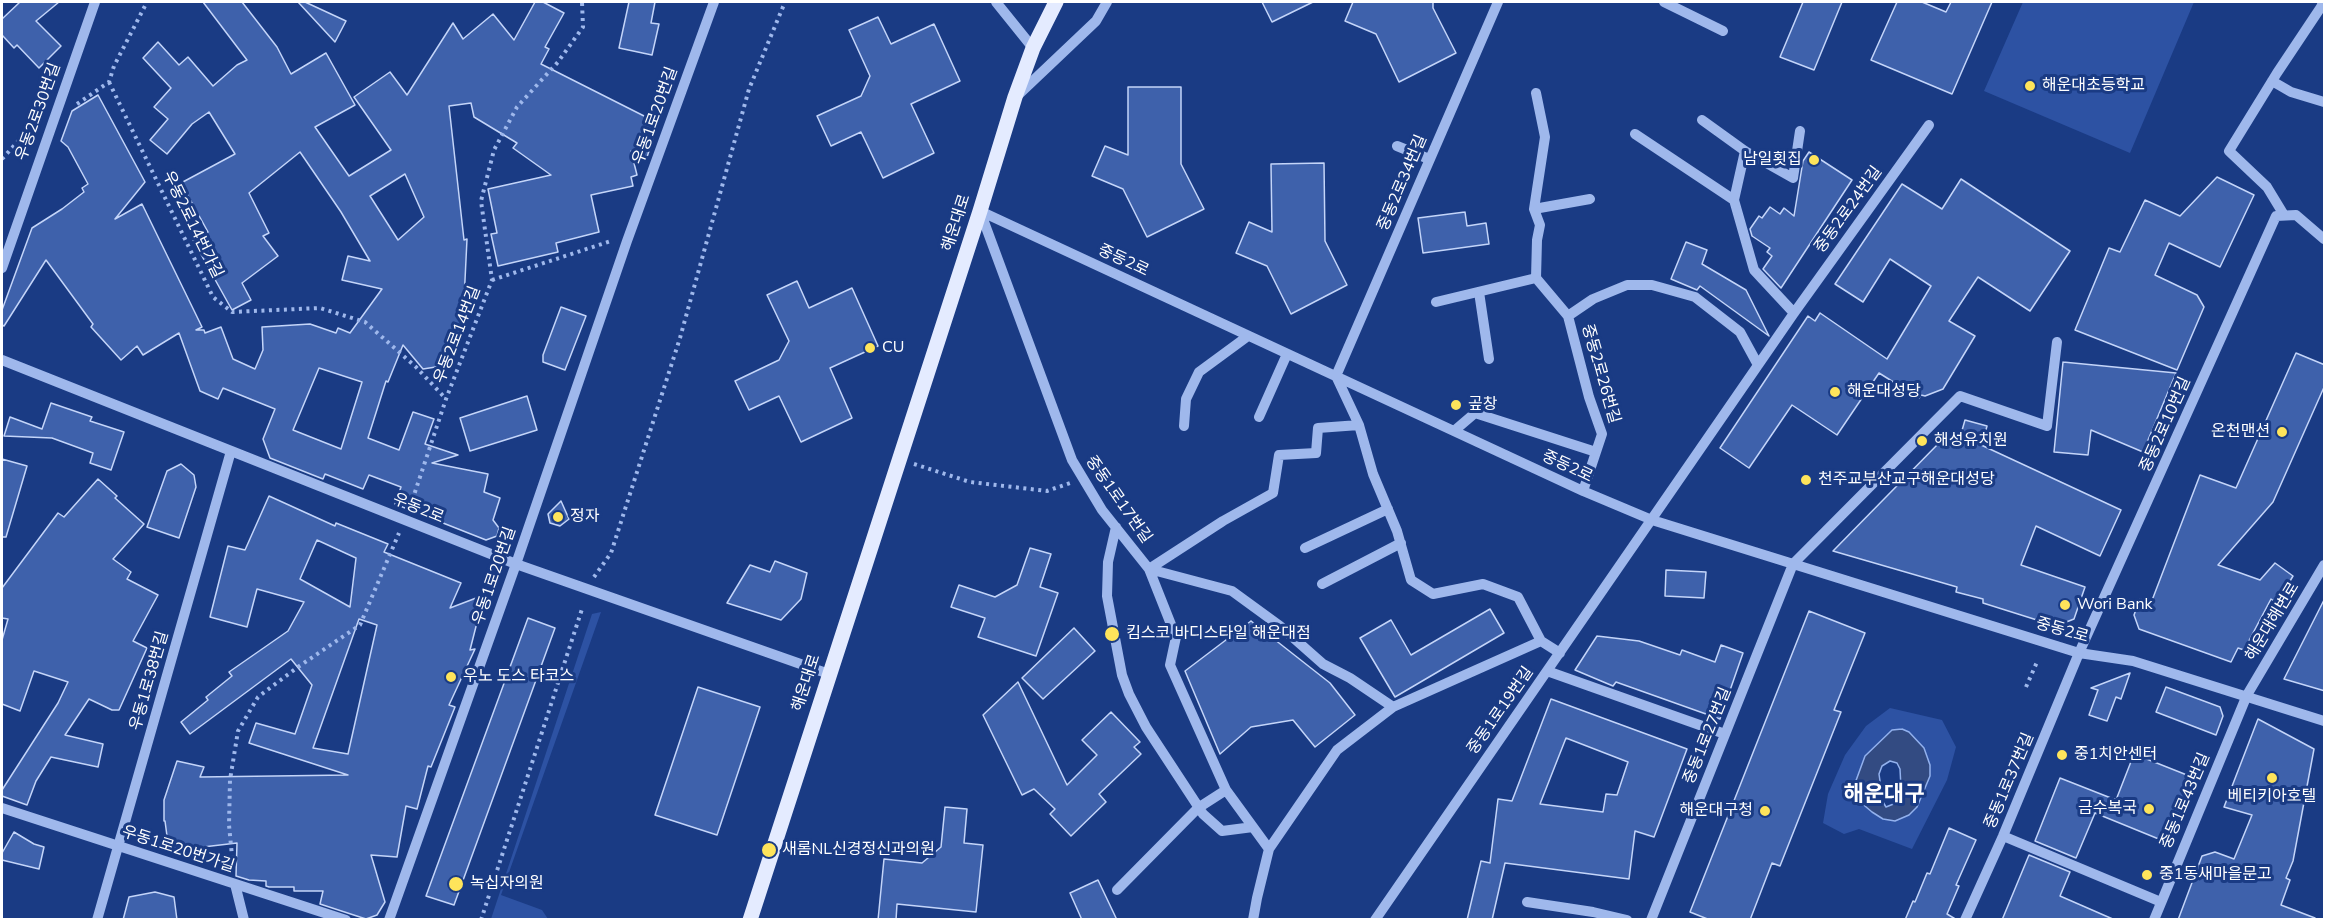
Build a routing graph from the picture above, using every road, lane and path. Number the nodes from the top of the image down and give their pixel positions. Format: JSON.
{"nodes":[{"id":1,"x":95,"y":2,"type":"edge"},
{"id":2,"x":147,"y":2,"type":"edge"},
{"id":3,"x":582,"y":2,"type":"edge"},
{"id":4,"x":714,"y":2,"type":"edge"},
{"id":5,"x":785,"y":2,"type":"edge"},
{"id":6,"x":996,"y":2,"type":"edge"},
{"id":7,"x":1056,"y":2,"type":"edge"},
{"id":8,"x":1107,"y":2,"type":"edge"},
{"id":9,"x":1498,"y":2,"type":"edge"},
{"id":10,"x":1664,"y":2,"type":"edge"},
{"id":11,"x":2323,"y":2,"type":"edge"},
{"id":12,"x":1723,"y":31,"type":"dead end"},
{"id":13,"x":1033,"y":48,"type":"junction"},
{"id":14,"x":2272,"y":81,"type":"junction"},
{"id":15,"x":109,"y":82,"type":"junction"},
{"id":16,"x":1536,"y":93,"type":"dead end"},
{"id":17,"x":1015,"y":97,"type":"junction"},
{"id":18,"x":2325,"y":102,"type":"edge"},
{"id":19,"x":1702,"y":120,"type":"dead end"},
{"id":20,"x":52,"y":121,"type":"junction"},
{"id":21,"x":1929,"y":125,"type":"dead end"},
{"id":22,"x":1800,"y":131,"type":"dead end"},
{"id":23,"x":1635,"y":134,"type":"dead end"},
{"id":24,"x":1397,"y":146,"type":"dead end"},
{"id":25,"x":1745,"y":151,"type":"junction"},
{"id":26,"x":2,"y":159,"type":"edge"},
{"id":27,"x":1430,"y":159,"type":"junction"},
{"id":28,"x":1590,"y":200,"type":"dead end"},
{"id":29,"x":1734,"y":200,"type":"junction"},
{"id":30,"x":1534,"y":209,"type":"junction"},
{"id":31,"x":980,"y":211,"type":"junction"},
{"id":32,"x":2284,"y":215,"type":"junction"},
{"id":33,"x":2325,"y":239,"type":"edge"},
{"id":34,"x":627,"y":241,"type":"junction"},
{"id":35,"x":2,"y":268,"type":"edge"},
{"id":36,"x":1536,"y":278,"type":"junction"},
{"id":37,"x":492,"y":280,"type":"junction"},
{"id":38,"x":1479,"y":292,"type":"junction"},
{"id":39,"x":1436,"y":302,"type":"dead end"},
{"id":40,"x":1794,"y":313,"type":"junction"},
{"id":41,"x":1568,"y":316,"type":"junction"},
{"id":42,"x":1248,"y":336,"type":"junction"},
{"id":43,"x":2057,"y":342,"type":"dead end"},
{"id":44,"x":1287,"y":354,"type":"junction"},
{"id":45,"x":1489,"y":359,"type":"dead end"},
{"id":46,"x":2,"y":360,"type":"edge"},
{"id":47,"x":1758,"y":365,"type":"junction"},
{"id":48,"x":1335,"y":376,"type":"junction"},
{"id":49,"x":446,"y":399,"type":"junction"},
{"id":50,"x":1259,"y":417,"type":"dead end"},
{"id":51,"x":1359,"y":425,"type":"junction"},
{"id":52,"x":1184,"y":426,"type":"dead end"},
{"id":53,"x":1454,"y":431,"type":"junction"},
{"id":54,"x":231,"y":451,"type":"junction"},
{"id":55,"x":1596,"y":452,"type":"junction"},
{"id":56,"x":899,"y":459,"type":"junction"},
{"id":57,"x":1083,"y":478,"type":"junction"},
{"id":58,"x":1583,"y":491,"type":"junction"},
{"id":59,"x":1388,"y":509,"type":"junction"},
{"id":60,"x":1652,"y":520,"type":"junction"},
{"id":61,"x":404,"y":521,"type":"junction"},
{"id":62,"x":1116,"y":527,"type":"junction"},
{"id":63,"x":1401,"y":543,"type":"junction"},
{"id":64,"x":1305,"y":548,"type":"dead end"},
{"id":65,"x":516,"y":564,"type":"junction"},
{"id":66,"x":1793,"y":564,"type":"junction"},
{"id":67,"x":2325,"y":565,"type":"edge"},
{"id":68,"x":1149,"y":569,"type":"junction"},
{"id":69,"x":592,"y":579,"type":"dead end"},
{"id":70,"x":1322,"y":584,"type":"dead end"},
{"id":71,"x":582,"y":609,"type":"dead end"},
{"id":72,"x":1541,"y":641,"type":"junction"},
{"id":73,"x":2079,"y":652,"type":"junction"},
{"id":74,"x":1560,"y":653,"type":"junction"},
{"id":75,"x":2037,"y":662,"type":"dead end"},
{"id":76,"x":1547,"y":671,"type":"junction"},
{"id":77,"x":829,"y":674,"type":"junction"},
{"id":78,"x":2026,"y":687,"type":"dead end"},
{"id":79,"x":2247,"y":695,"type":"junction"},
{"id":80,"x":1393,"y":707,"type":"junction"},
{"id":81,"x":2325,"y":721,"type":"edge"},
{"id":82,"x":1725,"y":734,"type":"junction"},
{"id":83,"x":1226,"y":790,"type":"junction"},
{"id":84,"x":2,"y":808,"type":"edge"},
{"id":85,"x":1198,"y":808,"type":"junction"},
{"id":86,"x":1253,"y":826,"type":"junction"},
{"id":87,"x":2003,"y":836,"type":"junction"},
{"id":88,"x":119,"y":847,"type":"junction"},
{"id":89,"x":1269,"y":849,"type":"junction"},
{"id":90,"x":235,"y":884,"type":"junction"},
{"id":91,"x":1117,"y":890,"type":"dead end"},
{"id":92,"x":1527,"y":902,"type":"dead end"},
{"id":93,"x":2161,"y":902,"type":"junction"},
{"id":94,"x":97,"y":920,"type":"edge"},
{"id":95,"x":244,"y":920,"type":"edge"},
{"id":96,"x":346,"y":920,"type":"edge"},
{"id":97,"x":389,"y":920,"type":"edge"},
{"id":98,"x":481,"y":920,"type":"edge"},
{"id":99,"x":750,"y":920,"type":"edge"},
{"id":100,"x":1253,"y":920,"type":"edge"},
{"id":101,"x":1375,"y":920,"type":"edge"},
{"id":102,"x":1627,"y":920,"type":"edge"},
{"id":103,"x":1651,"y":920,"type":"edge"},
{"id":104,"x":1965,"y":920,"type":"edge"},
{"id":105,"x":2154,"y":920,"type":"edge"}],
"edges":[{"from":1,"to":20,"type":"street","name":"우동2로30번길"},
{"from":2,"to":15,"type":"path"},
{"from":3,"to":37,"type":"path","name":"우동2로14번길"},
{"from":4,"to":34,"type":"street","name":"우동1로20번길"},
{"from":5,"to":69,"type":"path"},
{"from":6,"to":13,"type":"street"},
{"from":7,"to":13,"type":"main road","name":"해운대로"},
{"from":8,"to":17,"type":"street"},
{"from":9,"to":27,"type":"street","name":"중동2로34번길"},
{"from":10,"to":12,"type":"street"},
{"from":11,"to":14,"type":"street"},
{"from":13,"to":17,"type":"main road","name":"해운대로"},
{"from":14,"to":18,"type":"street"},
{"from":14,"to":32,"type":"street"},
{"from":15,"to":20,"type":"path"},
{"from":15,"to":49,"type":"path","name":"우동2로14번가길"},
{"from":16,"to":30,"type":"street"},
{"from":17,"to":31,"type":"main road","name":"해운대로"},
{"from":19,"to":25,"type":"street"},
{"from":20,"to":26,"type":"path"},
{"from":20,"to":35,"type":"street","name":"우동2로30번길"},
{"from":21,"to":40,"type":"street","name":"중동2로24번길"},
{"from":22,"to":25,"type":"street"},
{"from":23,"to":29,"type":"street"},
{"from":24,"to":27,"type":"street"},
{"from":25,"to":29,"type":"street"},
{"from":27,"to":48,"type":"street","name":"중동2로34번길"},
{"from":28,"to":30,"type":"street"},
{"from":29,"to":40,"type":"street"},
{"from":30,"to":36,"type":"street"},
{"from":31,"to":42,"type":"street","name":"중동2로"},
{"from":31,"to":56,"type":"main road","name":"해운대로"},
{"from":31,"to":57,"type":"street","name":"중동1로17번길"},
{"from":32,"to":33,"type":"street"},
{"from":32,"to":73,"type":"street","name":"중동2로10번길"},
{"from":34,"to":37,"type":"path"},
{"from":34,"to":65,"type":"street","name":"우동1로20번길"},
{"from":36,"to":38,"type":"street"},
{"from":36,"to":41,"type":"street","name":"중동2로26번길"},
{"from":37,"to":49,"type":"path","name":"우동2로14번길"},
{"from":38,"to":39,"type":"street"},
{"from":38,"to":45,"type":"street"},
{"from":40,"to":47,"type":"street","name":"중동2로24번길"},
{"from":41,"to":47,"type":"street"},
{"from":41,"to":55,"type":"street","name":"중동2로26번길"},
{"from":42,"to":44,"type":"street","name":"중동2로"},
{"from":42,"to":52,"type":"street"},
{"from":43,"to":66,"type":"street"},
{"from":44,"to":48,"type":"street","name":"중동2로"},
{"from":44,"to":50,"type":"street"},
{"from":46,"to":54,"type":"street","name":"우동2로"},
{"from":47,"to":60,"type":"street","name":"중동2로24번길"},
{"from":48,"to":51,"type":"street"},
{"from":48,"to":53,"type":"street","name":"중동2로"},
{"from":49,"to":61,"type":"path","name":"우동2로14번길"},
{"from":51,"to":59,"type":"street"},
{"from":51,"to":68,"type":"street"},
{"from":53,"to":55,"type":"street"},
{"from":53,"to":58,"type":"street","name":"중동2로"},
{"from":54,"to":61,"type":"street","name":"우동2로"},
{"from":54,"to":88,"type":"street","name":"우동1로38번길"},
{"from":55,"to":58,"type":"street","name":"중동2로26번길"},
{"from":56,"to":57,"type":"path"},
{"from":56,"to":77,"type":"main road","name":"해운대로"},
{"from":57,"to":62,"type":"street","name":"중동1로17번길"},
{"from":58,"to":60,"type":"street","name":"중동2로"},
{"from":59,"to":63,"type":"street"},
{"from":59,"to":64,"type":"street"},
{"from":60,"to":66,"type":"street","name":"중동2로"},
{"from":60,"to":74,"type":"street","name":"중동1로19번길"},
{"from":61,"to":65,"type":"street","name":"우동2로"},
{"from":61,"to":90,"type":"path","name":"우동2로14번길"},
{"from":62,"to":68,"type":"street","name":"중동1로17번길"},
{"from":62,"to":85,"type":"street"},
{"from":63,"to":70,"type":"street"},
{"from":63,"to":72,"type":"street"},
{"from":65,"to":77,"type":"street","name":"우동2로"},
{"from":65,"to":97,"type":"street","name":"우동1로20번길"},
{"from":66,"to":73,"type":"street","name":"중동2로"},
{"from":66,"to":82,"type":"street","name":"중동1로27번길"},
{"from":67,"to":79,"type":"street","name":"해운대해변로"},
{"from":68,"to":80,"type":"street","name":"중동1로17번길"},
{"from":68,"to":83,"type":"street"},
{"from":71,"to":98,"type":"path"},
{"from":72,"to":74,"type":"street"},
{"from":72,"to":80,"type":"street"},
{"from":73,"to":79,"type":"street","name":"중동2로"},
{"from":73,"to":87,"type":"street","name":"중동1로37번길"},
{"from":74,"to":76,"type":"street","name":"중동1로19번길"},
{"from":75,"to":78,"type":"path"},
{"from":76,"to":82,"type":"street"},
{"from":76,"to":101,"type":"street","name":"중동1로19번길"},
{"from":77,"to":99,"type":"main road","name":"해운대로"},
{"from":79,"to":81,"type":"street","name":"중동2로"},
{"from":79,"to":93,"type":"street","name":"중동1로43번길"},
{"from":80,"to":89,"type":"street"},
{"from":82,"to":103,"type":"street","name":"중동1로27번길"},
{"from":83,"to":85,"type":"street"},
{"from":83,"to":86,"type":"street"},
{"from":84,"to":88,"type":"street","name":"우동1로20번가길"},
{"from":85,"to":86,"type":"street"},
{"from":85,"to":91,"type":"street"},
{"from":86,"to":89,"type":"street"},
{"from":87,"to":93,"type":"street"},
{"from":87,"to":104,"type":"street","name":"중동1로37번길"},
{"from":88,"to":90,"type":"street","name":"우동1로20번가길"},
{"from":88,"to":94,"type":"street","name":"우동1로38번길"},
{"from":89,"to":100,"type":"street"},
{"from":90,"to":95,"type":"street"},
{"from":90,"to":96,"type":"street","name":"우동1로20번가길"},
{"from":92,"to":102,"type":"street"},
{"from":93,"to":105,"type":"street","name":"중동1로43번길"}]}
